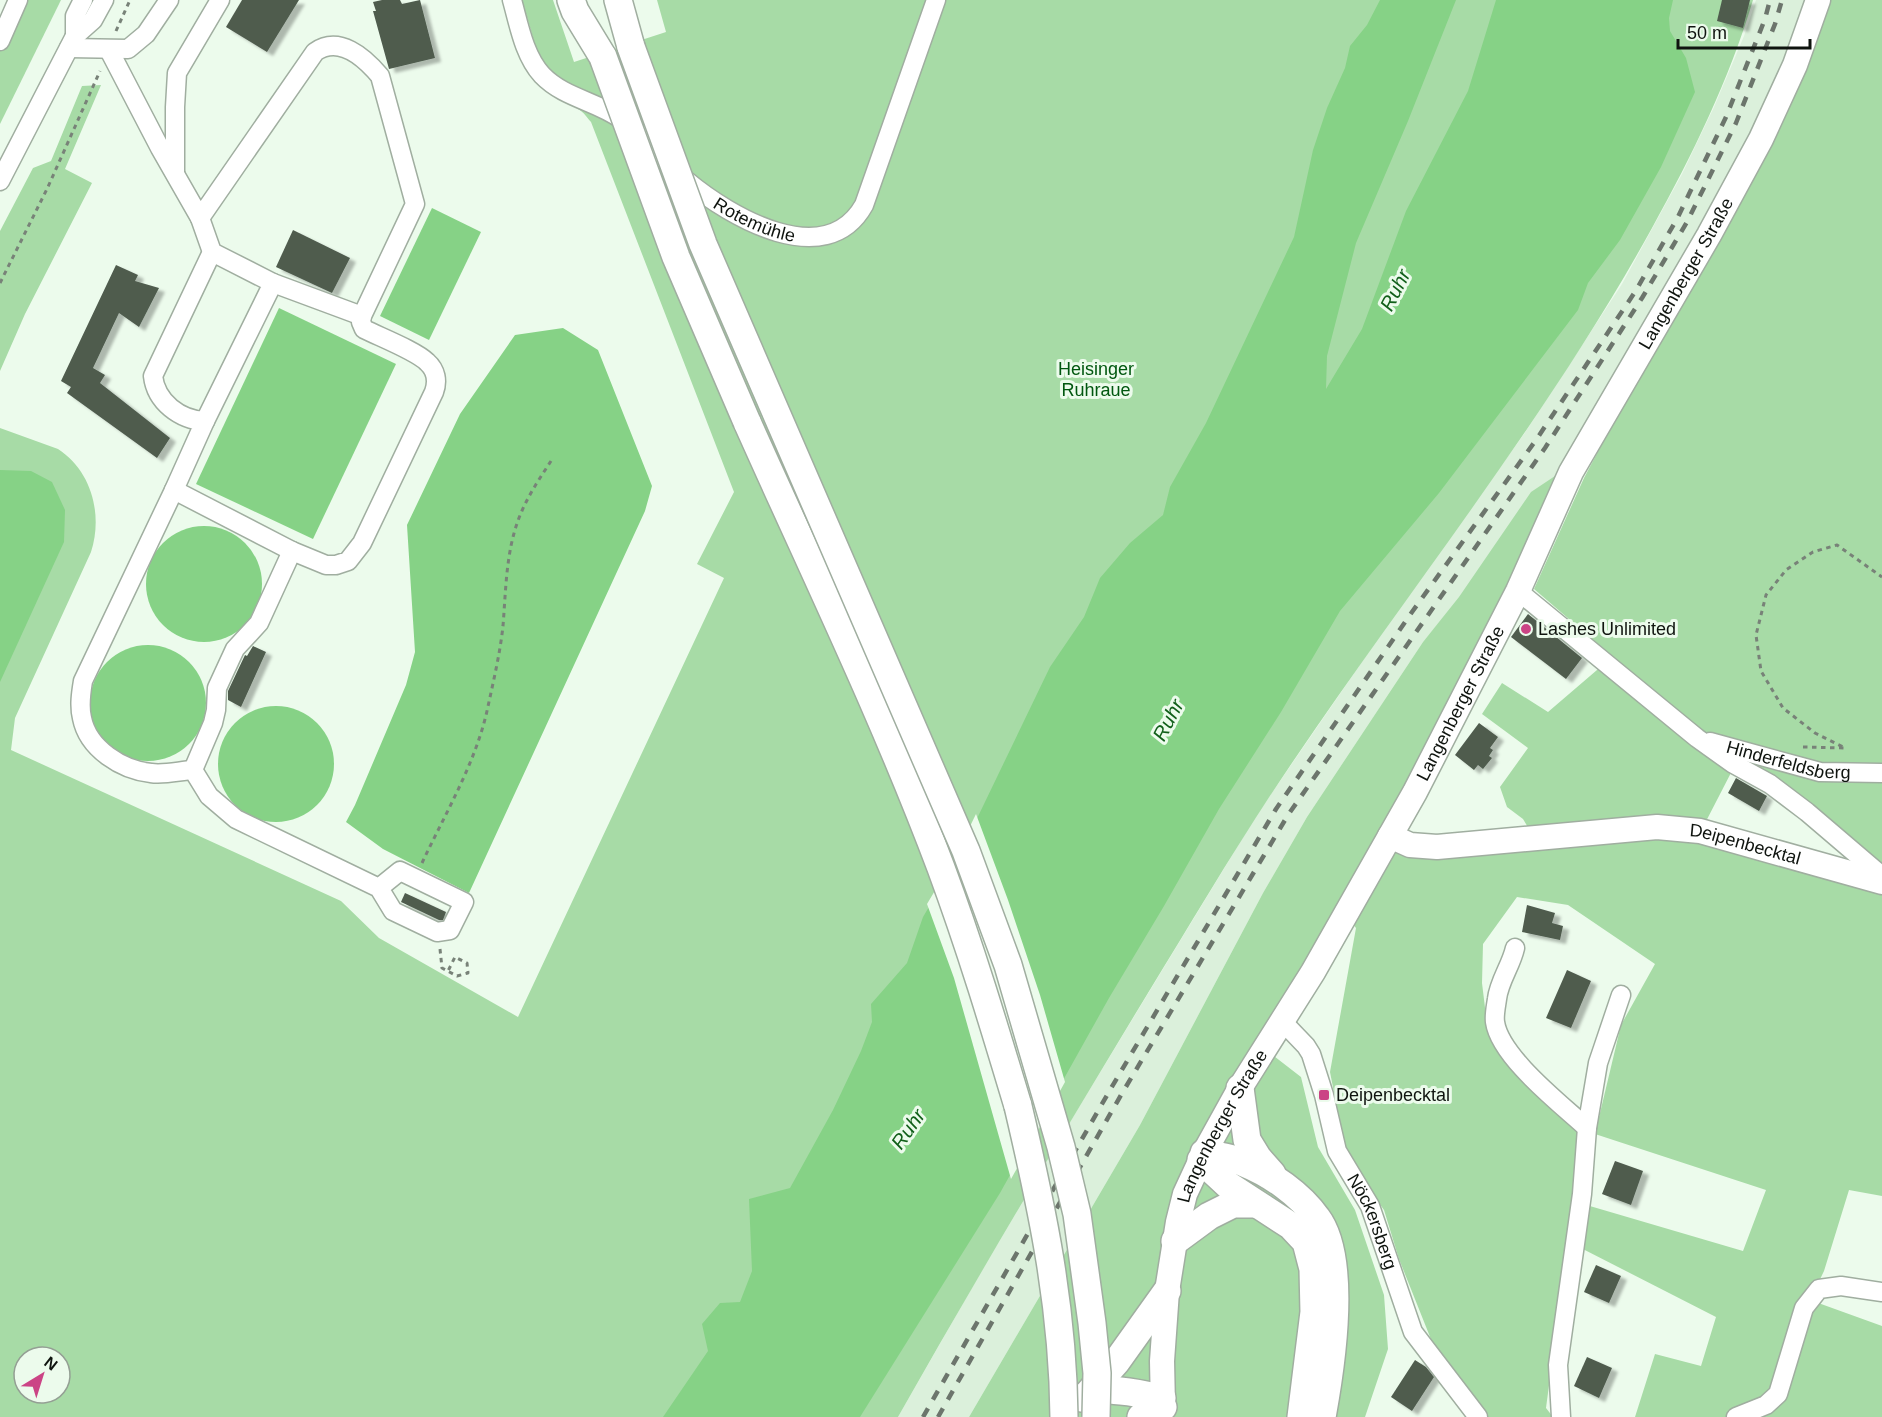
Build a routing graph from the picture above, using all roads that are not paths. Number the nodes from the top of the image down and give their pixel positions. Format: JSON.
{"nodes":[{"id":1,"x":18,"y":0,"type":"edge"},
{"id":2,"x":83,"y":0,"type":"edge"},
{"id":3,"x":104,"y":0,"type":"edge"},
{"id":4,"x":169,"y":0,"type":"edge"},
{"id":5,"x":220,"y":0,"type":"edge"},
{"id":6,"x":512,"y":0,"type":"edge"},
{"id":7,"x":571,"y":0,"type":"edge"},
{"id":8,"x":587,"y":0,"type":"edge"},
{"id":9,"x":618,"y":0,"type":"edge"},
{"id":10,"x":936,"y":0,"type":"edge"},
{"id":11,"x":1818,"y":0,"type":"edge"},
{"id":12,"x":0,"y":41,"type":"edge"},
{"id":13,"x":72,"y":42,"type":"junction"},
{"id":14,"x":110,"y":50,"type":"junction"},
{"id":15,"x":603,"y":57,"type":"junction"},
{"id":16,"x":175,"y":172,"type":"junction"},
{"id":17,"x":0,"y":181,"type":"edge"},
{"id":18,"x":200,"y":218,"type":"junction"},
{"id":19,"x":212,"y":252,"type":"junction"},
{"id":20,"x":273,"y":283,"type":"junction"},
{"id":21,"x":362,"y":316,"type":"junction"},
{"id":22,"x":205,"y":421,"type":"junction"},
{"id":23,"x":174,"y":490,"type":"junction"},
{"id":24,"x":292,"y":551,"type":"junction"},
{"id":25,"x":1518,"y":591,"type":"junction"},
{"id":26,"x":1697,"y":738,"type":"junction"},
{"id":27,"x":193,"y":770,"type":"junction"},
{"id":28,"x":1882,"y":773,"type":"edge"},
{"id":29,"x":1390,"y":836,"type":"junction"},
{"id":30,"x":1882,"y":876,"type":"edge"},
{"id":31,"x":1882,"y":882,"type":"edge"},
{"id":32,"x":379,"y":888,"type":"junction"},
{"id":33,"x":1515,"y":948,"type":"dead end"},
{"id":34,"x":1621,"y":995,"type":"dead end"},
{"id":35,"x":1281,"y":1021,"type":"junction"},
{"id":36,"x":1240,"y":1088,"type":"junction"},
{"id":37,"x":1587,"y":1128,"type":"junction"},
{"id":38,"x":1202,"y":1157,"type":"junction"},
{"id":39,"x":1278,"y":1182,"type":"junction"},
{"id":40,"x":1255,"y":1204,"type":"junction"},
{"id":41,"x":1174,"y":1241,"type":"junction"},
{"id":42,"x":1167,"y":1291,"type":"junction"},
{"id":43,"x":1882,"y":1292,"type":"edge"},
{"id":44,"x":1094,"y":1395,"type":"edge"},
{"id":45,"x":1158,"y":1410,"type":"edge"},
{"id":46,"x":1055,"y":1417,"type":"edge"},
{"id":47,"x":1064,"y":1417,"type":"edge"},
{"id":48,"x":1106,"y":1417,"type":"edge"},
{"id":49,"x":1301,"y":1417,"type":"edge"},
{"id":50,"x":1322,"y":1417,"type":"edge"},
{"id":51,"x":1478,"y":1417,"type":"edge"},
{"id":52,"x":1561,"y":1417,"type":"edge"},
{"id":53,"x":1736,"y":1417,"type":"edge"}],
"edges":[{"from":1,"to":12,"type":"street"},
{"from":2,"to":13,"type":"street"},
{"from":3,"to":13,"type":"street"},
{"from":4,"to":14,"type":"street"},
{"from":5,"to":16,"type":"street"},
{"from":6,"to":10,"type":"street","name":"Rotemühle"},
{"from":7,"to":15,"type":"highway"},
{"from":8,"to":15,"type":"highway"},
{"from":9,"to":44,"type":"highway","bridge":true},
{"from":11,"to":25,"type":"main road","name":"Langenberger Straße"},
{"from":13,"to":14,"type":"street"},
{"from":13,"to":17,"type":"street"},
{"from":14,"to":16,"type":"street"},
{"from":15,"to":47,"type":"highway","bridge":true},
{"from":16,"to":18,"type":"street"},
{"from":18,"to":19,"type":"street"},
{"from":18,"to":21,"type":"street"},
{"from":19,"to":20,"type":"street"},
{"from":19,"to":22,"type":"street"},
{"from":20,"to":21,"type":"street"},
{"from":20,"to":22,"type":"street"},
{"from":21,"to":24,"type":"street"},
{"from":22,"to":23,"type":"street"},
{"from":23,"to":24,"type":"street"},
{"from":23,"to":27,"type":"street"},
{"from":24,"to":27,"type":"street"},
{"from":25,"to":26,"type":"street"},
{"from":25,"to":29,"type":"main road","name":"Langenberger Straße"},
{"from":26,"to":28,"type":"street","name":"Hinderfeldsberg"},
{"from":26,"to":30,"type":"street"},
{"from":27,"to":32,"type":"street"},
{"from":29,"to":31,"type":"main road","name":"Deipenbecktal"},
{"from":29,"to":35,"type":"main road","name":"Langenberger Straße"},
{"from":32,"to":32,"type":"street"},
{"from":33,"to":37,"type":"street"},
{"from":34,"to":37,"type":"street"},
{"from":35,"to":36,"type":"main road","name":"Langenberger Straße"},
{"from":35,"to":51,"type":"street","name":"Nöckersberg"},
{"from":36,"to":38,"type":"main road","name":"Langenberger Straße"},
{"from":36,"to":39,"type":"highway"},
{"from":37,"to":52,"type":"street"},
{"from":38,"to":39,"type":"highway"},
{"from":38,"to":40,"type":"highway"},
{"from":38,"to":41,"type":"main road","name":"Langenberger Straße"},
{"from":39,"to":50,"type":"highway"},
{"from":40,"to":41,"type":"highway"},
{"from":40,"to":49,"type":"highway"},
{"from":41,"to":42,"type":"main road","name":"Langenberger Straße"},
{"from":42,"to":44,"type":"highway"},
{"from":42,"to":45,"type":"main road","name":"Langenberger Straße"},
{"from":43,"to":53,"type":"street"},
{"from":44,"to":45,"type":"highway"},
{"from":44,"to":46,"type":"highway"},
{"from":44,"to":48,"type":"highway","bridge":true}]}
